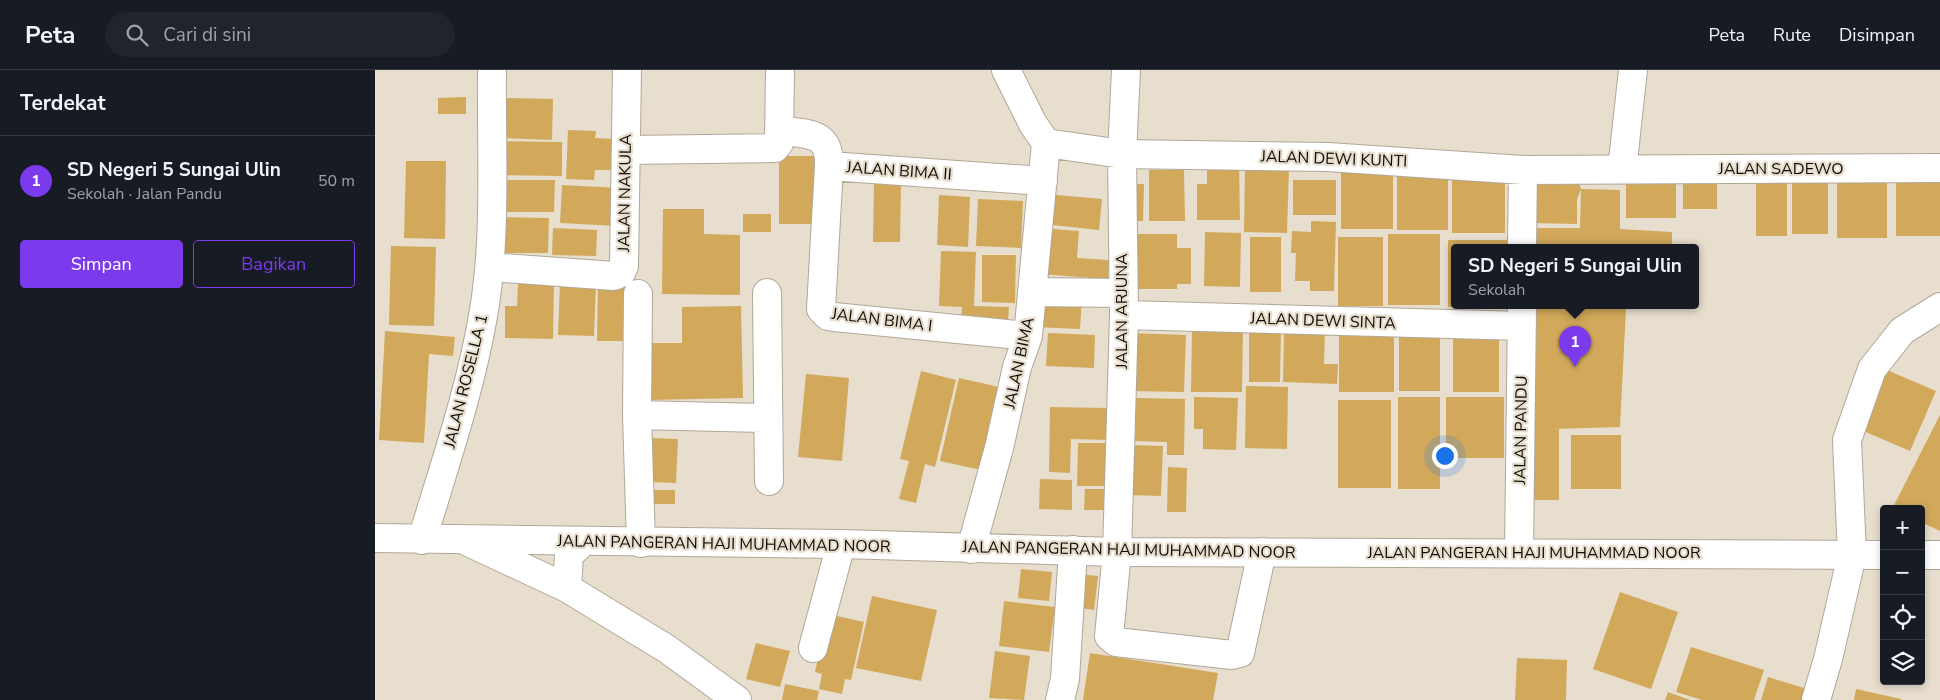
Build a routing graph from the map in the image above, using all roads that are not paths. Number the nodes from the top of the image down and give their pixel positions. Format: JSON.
{"nodes":[{"id":1,"x":492,"y":70,"type":"edge"},
{"id":2,"x":627,"y":70,"type":"edge"},
{"id":3,"x":780,"y":70,"type":"edge"},
{"id":4,"x":1006,"y":70,"type":"edge"},
{"id":5,"x":1126,"y":70,"type":"edge"},
{"id":6,"x":1633,"y":70,"type":"edge"},
{"id":7,"x":779,"y":130,"type":"junction"},
{"id":8,"x":1046,"y":143,"type":"junction"},
{"id":9,"x":625,"y":150,"type":"junction"},
{"id":10,"x":1122,"y":154,"type":"junction"},
{"id":11,"x":829,"y":166,"type":"junction"},
{"id":12,"x":1940,"y":168,"type":"edge"},
{"id":13,"x":1523,"y":170,"type":"junction"},
{"id":14,"x":1622,"y":170,"type":"junction"},
{"id":15,"x":1043,"y":181,"type":"junction"},
{"id":16,"x":1522,"y":244,"type":"edge"},
{"id":17,"x":490,"y":267,"type":"junction"},
{"id":18,"x":1032,"y":292,"type":"junction"},
{"id":19,"x":767,"y":293,"type":"dead end"},
{"id":20,"x":638,"y":294,"type":"dead end"},
{"id":21,"x":1123,"y":304,"type":"junction"},
{"id":22,"x":1940,"y":306,"type":"edge"},
{"id":23,"x":1522,"y":316,"type":"edge"},
{"id":24,"x":1028,"y":336,"type":"junction"},
{"id":25,"x":637,"y":415,"type":"junction"},
{"id":26,"x":768,"y":418,"type":"junction"},
{"id":27,"x":769,"y":481,"type":"dead end"},
{"id":28,"x":375,"y":538,"type":"edge"},
{"id":29,"x":422,"y":540,"type":"junction"},
{"id":30,"x":466,"y":541,"type":"junction"},
{"id":31,"x":584,"y":541,"type":"junction"},
{"id":32,"x":641,"y":543,"type":"junction"},
{"id":33,"x":841,"y":544,"type":"junction"},
{"id":34,"x":971,"y":549,"type":"junction"},
{"id":35,"x":1073,"y":550,"type":"junction"},
{"id":36,"x":1117,"y":552,"type":"junction"},
{"id":37,"x":1262,"y":552,"type":"junction"},
{"id":38,"x":1519,"y":553,"type":"junction"},
{"id":39,"x":1852,"y":555,"type":"junction"},
{"id":40,"x":1880,"y":555,"type":"edge"},
{"id":41,"x":1925,"y":555,"type":"edge"},
{"id":42,"x":1940,"y":555,"type":"edge"},
{"id":43,"x":567,"y":588,"type":"junction"},
{"id":44,"x":813,"y":648,"type":"dead end"},
{"id":45,"x":737,"y":700,"type":"edge"},
{"id":46,"x":1060,"y":700,"type":"edge"},
{"id":47,"x":1815,"y":700,"type":"edge"}],
"edges":[{"from":1,"to":17,"type":"street","name":"JALAN ROSELLA 1"},
{"from":2,"to":9,"type":"street","name":"JALAN NAKULA"},
{"from":3,"to":7,"type":"street"},
{"from":4,"to":8,"type":"street"},
{"from":5,"to":10,"type":"street","name":"JALAN ARJUNA"},
{"from":6,"to":14,"type":"street"},
{"from":7,"to":9,"type":"street"},
{"from":7,"to":11,"type":"street","name":"JALAN BIMA II"},
{"from":8,"to":10,"type":"street","name":"JALAN DEWI KUNTI"},
{"from":8,"to":15,"type":"street","name":"JALAN BIMA"},
{"from":9,"to":17,"type":"street","name":"JALAN NAKULA"},
{"from":10,"to":13,"type":"street","name":"JALAN DEWI KUNTI"},
{"from":10,"to":21,"type":"street","name":"JALAN ARJUNA"},
{"from":11,"to":15,"type":"street","name":"JALAN BIMA II"},
{"from":11,"to":24,"type":"street","name":"JALAN BIMA I"},
{"from":12,"to":14,"type":"street","name":"JALAN SADEWO"},
{"from":13,"to":14,"type":"street","name":"JALAN DEWI KUNTI"},
{"from":13,"to":16,"type":"street"},
{"from":15,"to":18,"type":"street","name":"JALAN BIMA"},
{"from":17,"to":29,"type":"street","name":"JALAN ROSELLA 1"},
{"from":18,"to":21,"type":"street","name":"JALAN DEWI SINTA"},
{"from":18,"to":24,"type":"street","name":"JALAN BIMA"},
{"from":19,"to":26,"type":"street"},
{"from":20,"to":25,"type":"street"},
{"from":21,"to":23,"type":"street","name":"JALAN DEWI SINTA"},
{"from":21,"to":36,"type":"street","name":"JALAN ARJUNA"},
{"from":22,"to":39,"type":"street"},
{"from":23,"to":38,"type":"street","name":"JALAN PANDU"},
{"from":24,"to":34,"type":"street","name":"JALAN BIMA"},
{"from":25,"to":26,"type":"street"},
{"from":25,"to":32,"type":"street"},
{"from":26,"to":27,"type":"street"},
{"from":28,"to":29,"type":"street","name":"JALAN PANGERAN HAJI MUHAMMAD NOOR"},
{"from":29,"to":30,"type":"street","name":"JALAN PANGERAN HAJI MUHAMMAD NOOR"},
{"from":30,"to":31,"type":"street","name":"JALAN PANGERAN HAJI MUHAMMAD NOOR"},
{"from":30,"to":43,"type":"street"},
{"from":31,"to":32,"type":"street","name":"JALAN PANGERAN HAJI MUHAMMAD NOOR"},
{"from":31,"to":43,"type":"street"},
{"from":32,"to":33,"type":"street","name":"JALAN PANGERAN HAJI MUHAMMAD NOOR"},
{"from":33,"to":34,"type":"street","name":"JALAN PANGERAN HAJI MUHAMMAD NOOR"},
{"from":33,"to":44,"type":"street"},
{"from":34,"to":35,"type":"street","name":"JALAN PANGERAN HAJI MUHAMMAD NOOR"},
{"from":35,"to":36,"type":"street","name":"JALAN PANGERAN HAJI MUHAMMAD NOOR"},
{"from":35,"to":46,"type":"street"},
{"from":36,"to":37,"type":"street","name":"JALAN PANGERAN HAJI MUHAMMAD NOOR"},
{"from":36,"to":37,"type":"street","name":"JALAN ARJUNA"},
{"from":37,"to":38,"type":"street","name":"JALAN PANGERAN HAJI MUHAMMAD NOOR"},
{"from":38,"to":39,"type":"street","name":"JALAN PANGERAN HAJI MUHAMMAD NOOR"},
{"from":39,"to":40,"type":"street","name":"JALAN PANGERAN HAJI MUHAMMAD NOOR"},
{"from":39,"to":47,"type":"street"},
{"from":41,"to":42,"type":"street"},
{"from":43,"to":45,"type":"street"}]}
